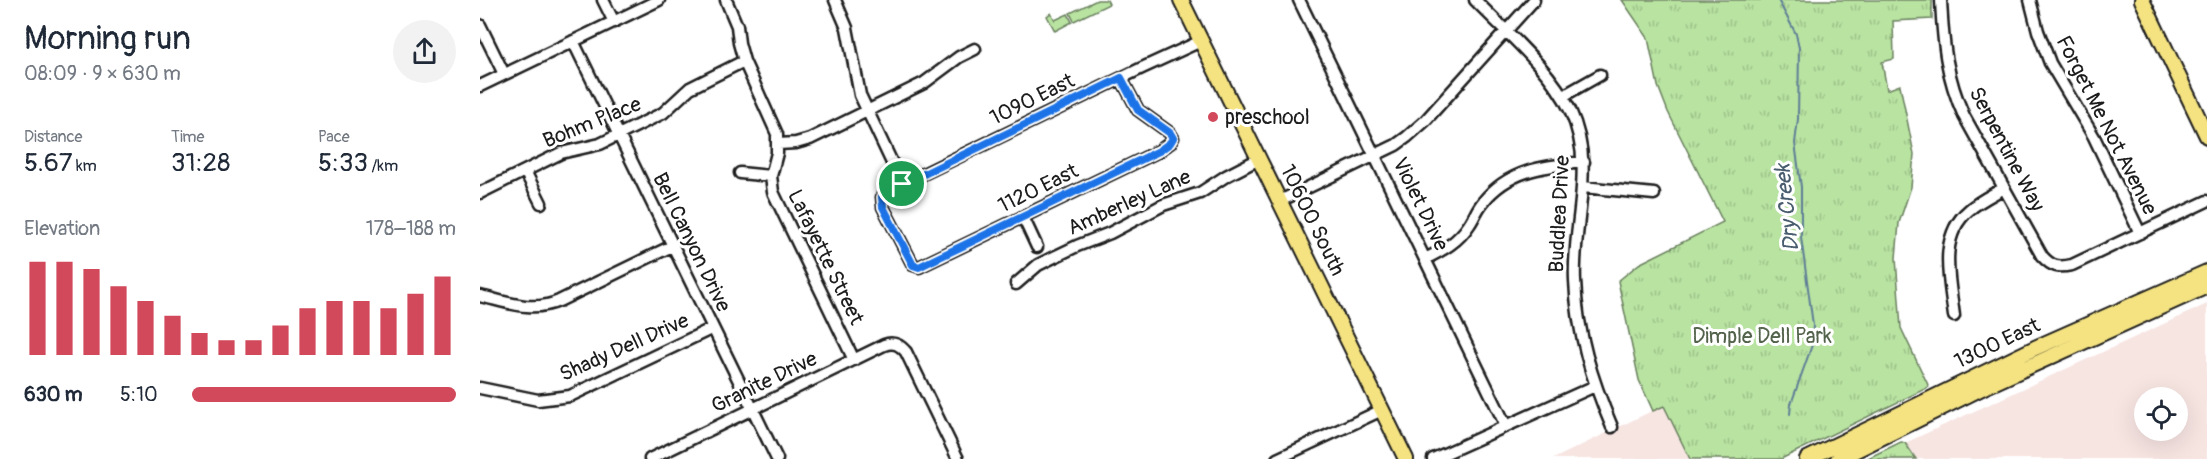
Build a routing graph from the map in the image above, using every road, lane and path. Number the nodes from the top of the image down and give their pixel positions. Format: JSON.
{"nodes":[{"id":1,"x":603,"y":0,"type":"edge"},
{"id":2,"x":659,"y":0,"type":"edge"},
{"id":3,"x":726,"y":0,"type":"edge"},
{"id":4,"x":835,"y":0,"type":"edge"},
{"id":5,"x":1181,"y":0,"type":"edge"},
{"id":6,"x":1299,"y":0,"type":"edge"},
{"id":7,"x":1475,"y":0,"type":"edge"},
{"id":8,"x":1534,"y":0,"type":"edge"},
{"id":9,"x":1941,"y":0,"type":"edge"},
{"id":10,"x":2030,"y":0,"type":"edge"},
{"id":11,"x":2142,"y":0,"type":"edge"},
{"id":12,"x":614,"y":22,"type":"junction"},
{"id":13,"x":480,"y":25,"type":"edge"},
{"id":14,"x":1505,"y":32,"type":"junction"},
{"id":15,"x":573,"y":41,"type":"junction"},
{"id":16,"x":1201,"y":41,"type":"junction"},
{"id":17,"x":975,"y":49,"type":"dead end"},
{"id":18,"x":744,"y":61,"type":"junction"},
{"id":19,"x":504,"y":74,"type":"junction"},
{"id":20,"x":1600,"y":75,"type":"dead end"},
{"id":21,"x":1121,"y":78,"type":"junction"},
{"id":22,"x":480,"y":86,"type":"edge"},
{"id":23,"x":1563,"y":96,"type":"junction"},
{"id":24,"x":867,"y":111,"type":"junction"},
{"id":25,"x":619,"y":135,"type":"junction"},
{"id":26,"x":2207,"y":136,"type":"edge"},
{"id":27,"x":778,"y":144,"type":"junction"},
{"id":28,"x":1375,"y":155,"type":"junction"},
{"id":29,"x":1259,"y":159,"type":"junction"},
{"id":30,"x":1584,"y":162,"type":"junction"},
{"id":31,"x":525,"y":171,"type":"junction"},
{"id":32,"x":740,"y":173,"type":"dead end"},
{"id":33,"x":771,"y":176,"type":"junction"},
{"id":34,"x":902,"y":184,"type":"junction"},
{"id":35,"x":1583,"y":187,"type":"junction"},
{"id":36,"x":2004,"y":188,"type":"junction"},
{"id":37,"x":480,"y":193,"type":"edge"},
{"id":38,"x":1654,"y":194,"type":"dead end"},
{"id":39,"x":1280,"y":201,"type":"junction"},
{"id":40,"x":2207,"y":201,"type":"edge"},
{"id":41,"x":541,"y":203,"type":"dead end"},
{"id":42,"x":1023,"y":217,"type":"junction"},
{"id":43,"x":2140,"y":233,"type":"junction"},
{"id":44,"x":672,"y":246,"type":"junction"},
{"id":45,"x":1037,"y":247,"type":"dead end"},
{"id":46,"x":1425,"y":259,"type":"junction"},
{"id":47,"x":916,"y":266,"type":"joint"},
{"id":48,"x":2207,"y":272,"type":"edge"},
{"id":49,"x":1016,"y":284,"type":"dead end"},
{"id":50,"x":2177,"y":285,"type":"junction"},
{"id":51,"x":2207,"y":286,"type":"edge"},
{"id":52,"x":480,"y":296,"type":"edge"},
{"id":53,"x":1954,"y":316,"type":"dead end"},
{"id":54,"x":2139,"y":316,"type":"junction"},
{"id":55,"x":713,"y":328,"type":"junction"},
{"id":56,"x":854,"y":360,"type":"junction"},
{"id":57,"x":1595,"y":386,"type":"junction"},
{"id":58,"x":480,"y":388,"type":"edge"},
{"id":59,"x":753,"y":409,"type":"junction"},
{"id":60,"x":1382,"y":410,"type":"junction"},
{"id":61,"x":1506,"y":426,"type":"junction"},
{"id":62,"x":1612,"y":427,"type":"dead end"},
{"id":63,"x":650,"y":459,"type":"edge"},
{"id":64,"x":777,"y":459,"type":"edge"},
{"id":65,"x":958,"y":459,"type":"edge"},
{"id":66,"x":1277,"y":459,"type":"edge"},
{"id":67,"x":1406,"y":459,"type":"edge"},
{"id":68,"x":1433,"y":459,"type":"edge"},
{"id":69,"x":1807,"y":459,"type":"edge"},
{"id":70,"x":1838,"y":459,"type":"edge"}],
"edges":[{"from":1,"to":12,"type":"street"},
{"from":2,"to":12,"type":"street"},
{"from":3,"to":18,"type":"street","name":"Lafayette Street"},
{"from":4,"to":24,"type":"street"},
{"from":5,"to":16,"type":"main road","name":"10600 South"},
{"from":6,"to":28,"type":"street","name":"Violet Drive"},
{"from":7,"to":14,"type":"street","name":"Buddlea Drive"},
{"from":8,"to":14,"type":"street"},
{"from":9,"to":36,"type":"street","name":"Serpentine Way"},
{"from":10,"to":43,"type":"street","name":"Forget Me Not Avenue"},
{"from":11,"to":26,"type":"main road"},
{"from":12,"to":15,"type":"street"},
{"from":13,"to":19,"type":"street"},
{"from":14,"to":23,"type":"street","name":"Buddlea Drive"},
{"from":14,"to":28,"type":"street"},
{"from":15,"to":19,"type":"street"},
{"from":15,"to":25,"type":"street","name":"Bell Canyon Drive"},
{"from":16,"to":21,"type":"street","name":"1090 East"},
{"from":16,"to":29,"type":"main road","name":"10600 South"},
{"from":17,"to":24,"type":"street"},
{"from":18,"to":25,"type":"street","name":"Bohm Place"},
{"from":18,"to":27,"type":"street","name":"Lafayette Street"},
{"from":19,"to":22,"type":"street"},
{"from":20,"to":23,"type":"street"},
{"from":21,"to":34,"type":"street","name":"1090 East"},
{"from":21,"to":42,"type":"street","name":"1120 East"},
{"from":23,"to":30,"type":"street","name":"Buddlea Drive"},
{"from":24,"to":27,"type":"street"},
{"from":24,"to":34,"type":"street"},
{"from":25,"to":31,"type":"street","name":"Bohm Place"},
{"from":25,"to":44,"type":"street","name":"Bell Canyon Drive"},
{"from":27,"to":33,"type":"street","name":"Lafayette Street"},
{"from":28,"to":39,"type":"street"},
{"from":28,"to":46,"type":"street","name":"Violet Drive"},
{"from":29,"to":39,"type":"main road","name":"10600 South"},
{"from":29,"to":49,"type":"street","name":"Amberley Lane"},
{"from":30,"to":35,"type":"street","name":"Buddlea Drive"},
{"from":30,"to":46,"type":"street"},
{"from":31,"to":37,"type":"street","name":"Bohm Place"},
{"from":31,"to":41,"type":"street"},
{"from":32,"to":33,"type":"street"},
{"from":33,"to":56,"type":"street","name":"Lafayette Street"},
{"from":34,"to":47,"type":"street","name":"1090 East"},
{"from":35,"to":38,"type":"street"},
{"from":35,"to":57,"type":"street","name":"Buddlea Drive"},
{"from":36,"to":43,"type":"street","name":"Serpentine Way"},
{"from":36,"to":53,"type":"street"},
{"from":39,"to":60,"type":"main road","name":"10600 South"},
{"from":40,"to":43,"type":"street"},
{"from":42,"to":45,"type":"street"},
{"from":42,"to":47,"type":"street","name":"1120 East"},
{"from":44,"to":52,"type":"street"},
{"from":44,"to":55,"type":"street","name":"Bell Canyon Drive"},
{"from":46,"to":61,"type":"street","name":"Violet Drive"},
{"from":48,"to":50,"type":"main road","name":"1300 East"},
{"from":50,"to":54,"type":"main road"},
{"from":50,"to":69,"type":"main road","name":"1300 East"},
{"from":51,"to":54,"type":"main road","name":"1300 East"},
{"from":54,"to":70,"type":"main road","name":"1300 East"},
{"from":55,"to":58,"type":"street","name":"Shady Dell Drive"},
{"from":55,"to":59,"type":"street","name":"Bell Canyon Drive"},
{"from":56,"to":59,"type":"street","name":"Granite Drive"},
{"from":56,"to":65,"type":"street","name":"Granite Drive"},
{"from":57,"to":61,"type":"street"},
{"from":57,"to":62,"type":"street","name":"Buddlea Drive"},
{"from":59,"to":63,"type":"street","name":"Granite Drive"},
{"from":59,"to":64,"type":"street","name":"Bell Canyon Drive"},
{"from":60,"to":66,"type":"street"},
{"from":60,"to":67,"type":"main road","name":"10600 South"},
{"from":61,"to":68,"type":"street"}]}
